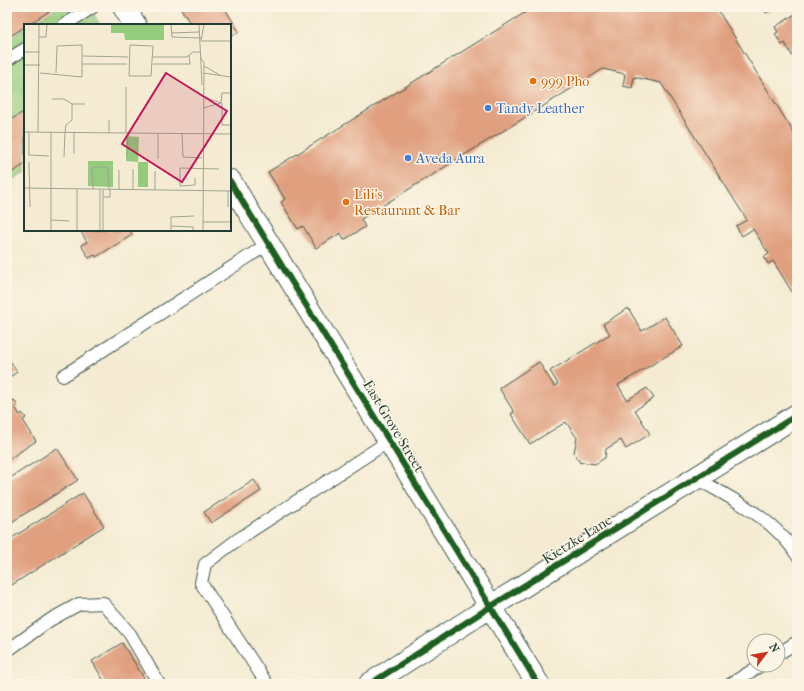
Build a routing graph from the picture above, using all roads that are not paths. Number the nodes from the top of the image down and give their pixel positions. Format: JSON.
{"nodes":[{"id":1,"x":93,"y":7,"type":"edge"},
{"id":2,"x":124,"y":7,"type":"edge"},
{"id":3,"x":66,"y":24,"type":"edge"},
{"id":4,"x":134,"y":24,"type":"edge"},
{"id":5,"x":24,"y":50,"type":"edge"},
{"id":6,"x":7,"y":60,"type":"edge"},
{"id":7,"x":231,"y":183,"type":"edge"},
{"id":8,"x":268,"y":244,"type":"junction"},
{"id":9,"x":63,"y":376,"type":"dead end"},
{"id":10,"x":797,"y":415,"type":"edge"},
{"id":11,"x":389,"y":441,"type":"junction"},
{"id":12,"x":696,"y":478,"type":"junction"},
{"id":13,"x":797,"y":555,"type":"edge"},
{"id":14,"x":490,"y":607,"type":"junction"},
{"id":15,"x":797,"y":642,"type":"edge"},
{"id":16,"x":786,"y":649,"type":"edge"},
{"id":17,"x":7,"y":650,"type":"edge"},
{"id":18,"x":748,"y":673,"type":"edge"},
{"id":19,"x":159,"y":684,"type":"edge"},
{"id":20,"x":267,"y":684,"type":"edge"},
{"id":21,"x":370,"y":684,"type":"edge"},
{"id":22,"x":538,"y":684,"type":"edge"},
{"id":23,"x":731,"y":684,"type":"edge"}],
"edges":[{"from":1,"to":3,"type":"lane"},
{"from":2,"to":4,"type":"street"},
{"from":5,"to":6,"type":"lane"},
{"from":7,"to":8,"type":"street","name":"East Grove Street"},
{"from":8,"to":9,"type":"lane"},
{"from":8,"to":11,"type":"street","name":"East Grove Street"},
{"from":10,"to":12,"type":"street","name":"Kietzke Lane"},
{"from":11,"to":14,"type":"street","name":"East Grove Street"},
{"from":11,"to":20,"type":"lane"},
{"from":12,"to":13,"type":"lane"},
{"from":12,"to":14,"type":"street","name":"Kietzke Lane"},
{"from":14,"to":21,"type":"street","name":"Kietzke Lane"},
{"from":14,"to":22,"type":"street","name":"East Grove Street"},
{"from":15,"to":16,"type":"lane"},
{"from":17,"to":19,"type":"lane"},
{"from":18,"to":23,"type":"lane"}]}
